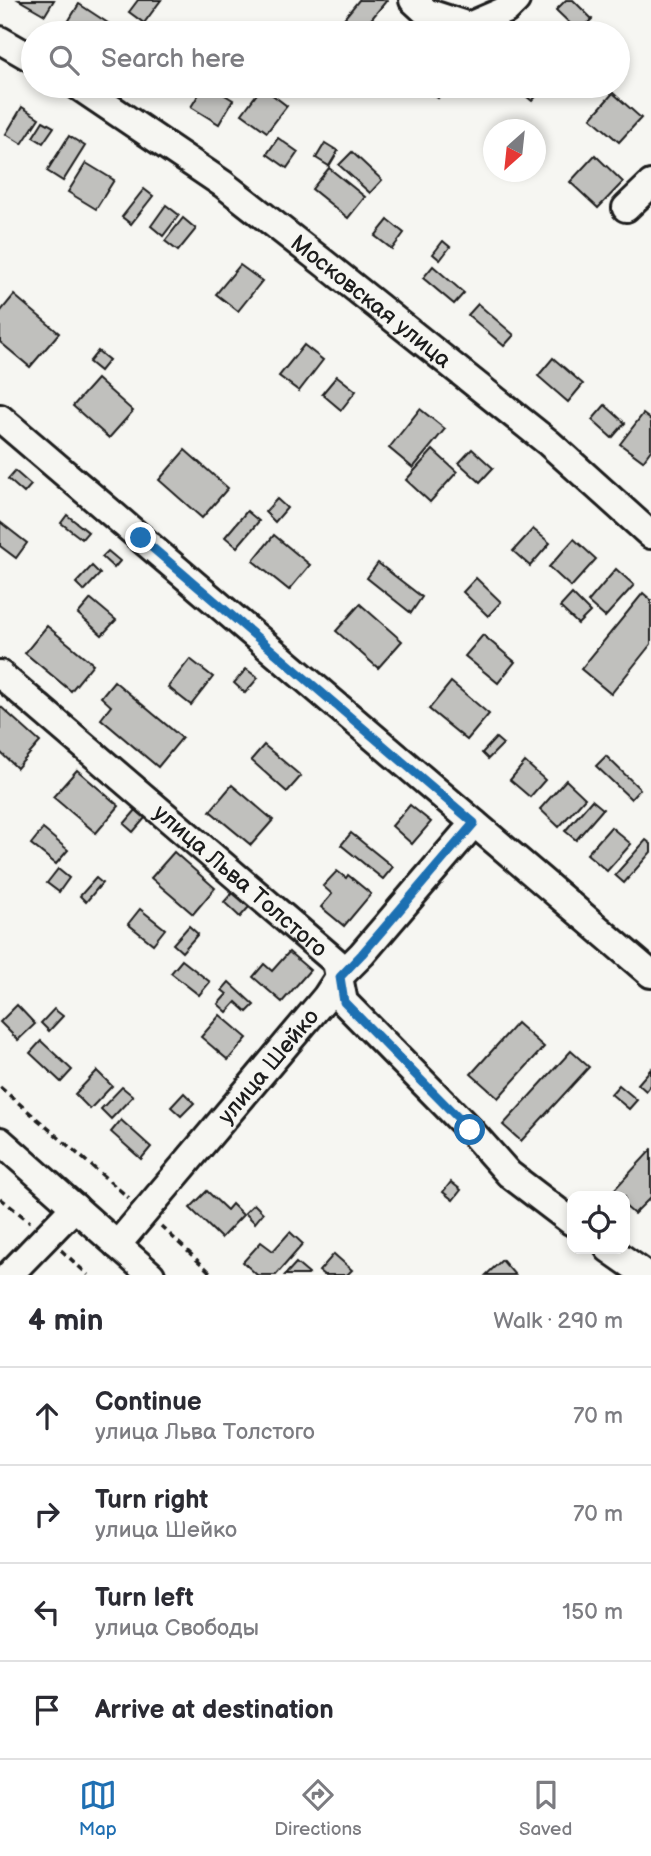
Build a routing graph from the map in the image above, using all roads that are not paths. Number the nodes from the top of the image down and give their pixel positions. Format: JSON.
{"nodes":[{"id":1,"x":413,"y":0,"type":"edge"},
{"id":2,"x":516,"y":0,"type":"edge"},
{"id":3,"x":454,"y":21,"type":"edge"},
{"id":4,"x":481,"y":21,"type":"edge"},
{"id":5,"x":0,"y":40,"type":"edge"},
{"id":6,"x":21,"y":52,"type":"edge"},
{"id":7,"x":96,"y":98,"type":"edge"},
{"id":8,"x":651,"y":184,"type":"edge"},
{"id":9,"x":626,"y":208,"type":"dead end"},
{"id":10,"x":0,"y":418,"type":"edge"},
{"id":11,"x":651,"y":536,"type":"edge"},
{"id":12,"x":0,"y":674,"type":"edge"},
{"id":13,"x":474,"y":823,"type":"junction"},
{"id":14,"x":651,"y":974,"type":"edge"},
{"id":15,"x":340,"y":977,"type":"junction"},
{"id":16,"x":0,"y":1141,"type":"edge"},
{"id":17,"x":75,"y":1207,"type":"junction"},
{"id":18,"x":567,"y":1218,"type":"edge"},
{"id":19,"x":117,"y":1245,"type":"junction"},
{"id":20,"x":617,"y":1254,"type":"edge"},
{"id":21,"x":649,"y":1274,"type":"edge"},
{"id":22,"x":9,"y":1275,"type":"edge"},
{"id":23,"x":151,"y":1275,"type":"edge"}],
"edges":[{"from":1,"to":3,"type":"street"},
{"from":2,"to":4,"type":"street"},
{"from":5,"to":6,"type":"street"},
{"from":7,"to":11,"type":"street","name":"Московская улица"},
{"from":8,"to":9,"type":"street"},
{"from":10,"to":13,"type":"street"},
{"from":12,"to":15,"type":"street","name":"улица Льва Толстого"},
{"from":13,"to":14,"type":"street"},
{"from":13,"to":15,"type":"street","name":"улица Шейко"},
{"from":15,"to":18,"type":"street","name":"улица Льва Толстого"},
{"from":15,"to":19,"type":"street","name":"улица Шейко"},
{"from":16,"to":17,"type":"street"},
{"from":17,"to":19,"type":"street"},
{"from":17,"to":22,"type":"street"},
{"from":19,"to":23,"type":"street"},
{"from":20,"to":21,"type":"street"}]}
